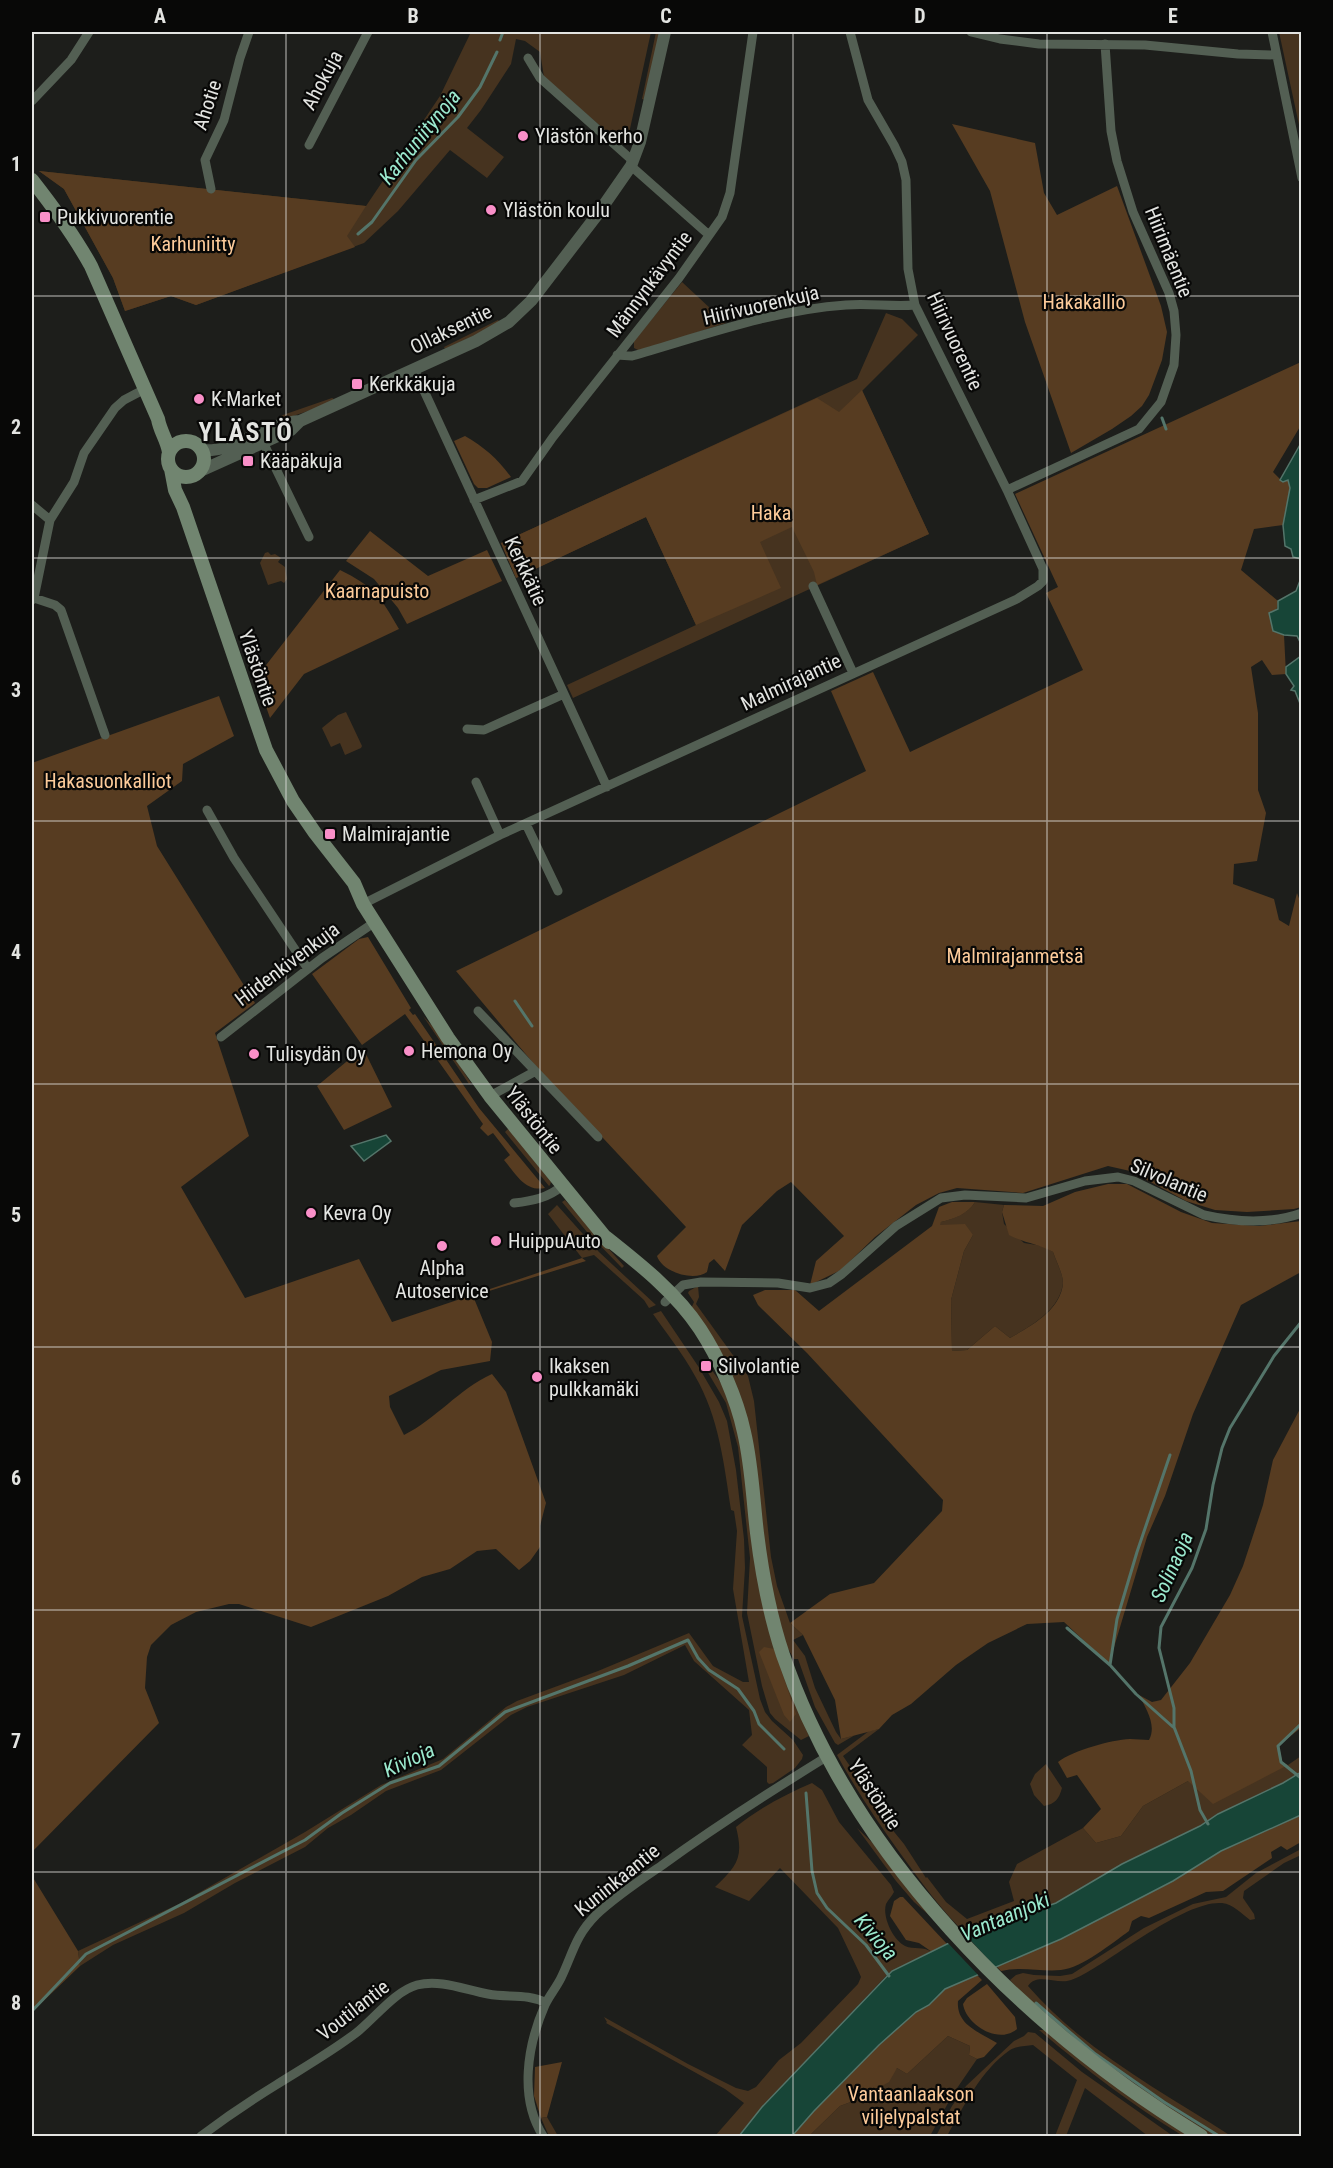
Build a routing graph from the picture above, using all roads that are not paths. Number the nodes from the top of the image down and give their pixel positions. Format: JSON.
{"nodes":[{"id":1,"x":249,"y":32,"type":"edge"},
{"id":2,"x":368,"y":32,"type":"edge"},
{"id":3,"x":665,"y":32,"type":"edge"},
{"id":4,"x":753,"y":32,"type":"edge"},
{"id":5,"x":850,"y":32,"type":"edge"},
{"id":6,"x":970,"y":32,"type":"edge"},
{"id":7,"x":1272,"y":32,"type":"edge"},
{"id":8,"x":86,"y":33,"type":"edge"},
{"id":9,"x":1105,"y":44,"type":"junction"},
{"id":10,"x":1276,"y":55,"type":"junction"},
{"id":11,"x":528,"y":58,"type":"dead end"},
{"id":12,"x":32,"y":101,"type":"edge"},
{"id":13,"x":309,"y":145,"type":"dead end"},
{"id":14,"x":632,"y":164,"type":"junction"},
{"id":15,"x":1302,"y":177,"type":"edge"},
{"id":16,"x":32,"y":180,"type":"edge"},
{"id":17,"x":211,"y":189,"type":"dead end"},
{"id":18,"x":709,"y":235,"type":"junction"},
{"id":19,"x":915,"y":305,"type":"junction"},
{"id":20,"x":617,"y":355,"type":"junction"},
{"id":21,"x":414,"y":369,"type":"junction"},
{"id":22,"x":143,"y":390,"type":"junction"},
{"id":23,"x":158,"y":419,"type":"junction"},
{"id":24,"x":261,"y":438,"type":"junction"},
{"id":25,"x":187,"y":441,"type":"junction"},
{"id":26,"x":201,"y":450,"type":"junction"},
{"id":27,"x":169,"y":452,"type":"junction"},
{"id":28,"x":171,"y":469,"type":"junction"},
{"id":29,"x":194,"y":474,"type":"junction"},
{"id":30,"x":1007,"y":490,"type":"junction"},
{"id":31,"x":474,"y":500,"type":"junction"},
{"id":32,"x":32,"y":505,"type":"edge"},
{"id":33,"x":183,"y":507,"type":"junction"},
{"id":34,"x":50,"y":520,"type":"junction"},
{"id":35,"x":309,"y":537,"type":"dead end"},
{"id":36,"x":813,"y":585,"type":"dead end"},
{"id":37,"x":1038,"y":586,"type":"joint"},
{"id":38,"x":33,"y":599,"type":"edge"},
{"id":39,"x":854,"y":673,"type":"junction"},
{"id":40,"x":564,"y":694,"type":"junction"},
{"id":41,"x":467,"y":729,"type":"dead end"},
{"id":42,"x":105,"y":735,"type":"dead end"},
{"id":43,"x":476,"y":782,"type":"dead end"},
{"id":44,"x":607,"y":787,"type":"junction"},
{"id":45,"x":207,"y":810,"type":"dead end"},
{"id":46,"x":526,"y":824,"type":"junction"},
{"id":47,"x":500,"y":835,"type":"junction"},
{"id":48,"x":558,"y":891,"type":"dead end"},
{"id":49,"x":363,"y":904,"type":"junction"},
{"id":50,"x":375,"y":922,"type":"junction"},
{"id":51,"x":309,"y":969,"type":"junction"},
{"id":52,"x":478,"y":1011,"type":"dead end"},
{"id":53,"x":221,"y":1037,"type":"dead end"},
{"id":54,"x":534,"y":1072,"type":"junction"},
{"id":55,"x":490,"y":1096,"type":"junction"},
{"id":56,"x":598,"y":1137,"type":"dead end"},
{"id":57,"x":562,"y":1186,"type":"junction"},
{"id":58,"x":514,"y":1203,"type":"dead end"},
{"id":59,"x":1302,"y":1213,"type":"edge"},
{"id":60,"x":668,"y":1299,"type":"junction"},
{"id":61,"x":828,"y":1756,"type":"junction"},
{"id":62,"x":546,"y":2002,"type":"junction"},
{"id":63,"x":201,"y":2136,"type":"edge"},
{"id":64,"x":543,"y":2136,"type":"edge"},
{"id":65,"x":1201,"y":2136,"type":"edge"}],
"edges":[{"from":1,"to":17,"type":"street","name":"Ahotie"},
{"from":2,"to":13,"type":"street","name":"Ahokuja"},
{"from":3,"to":14,"type":"street","name":"Ollaksentie"},
{"from":4,"to":18,"type":"street","name":"Männynkävyntie"},
{"from":5,"to":19,"type":"street","name":"Hiirivuorentie"},
{"from":6,"to":9,"type":"street"},
{"from":7,"to":10,"type":"street"},
{"from":8,"to":12,"type":"street"},
{"from":9,"to":10,"type":"street"},
{"from":9,"to":30,"type":"street","name":"Hiirimäentie"},
{"from":10,"to":15,"type":"street"},
{"from":11,"to":14,"type":"street"},
{"from":14,"to":18,"type":"street"},
{"from":14,"to":21,"type":"street","name":"Ollaksentie"},
{"from":16,"to":22,"type":"main road","name":"Ylästöntie"},
{"from":18,"to":20,"type":"street","name":"Männynkävyntie"},
{"from":19,"to":20,"type":"street","name":"Hiirivuorenkuja"},
{"from":19,"to":30,"type":"street","name":"Hiirivuorentie"},
{"from":20,"to":31,"type":"street","name":"Männynkävyntie"},
{"from":21,"to":24,"type":"street","name":"Ollaksentie"},
{"from":21,"to":31,"type":"street","name":"Kerkkätie"},
{"from":22,"to":23,"type":"main road","name":"Ylästöntie"},
{"from":22,"to":34,"type":"street"},
{"from":23,"to":25,"type":"main road","name":"Ylästöntie"},
{"from":23,"to":27,"type":"main road","name":"Ylästöntie"},
{"from":24,"to":26,"type":"street","name":"Ollaksentie"},
{"from":24,"to":29,"type":"street","name":"Ollaksentie"},
{"from":24,"to":35,"type":"street"},
{"from":25,"to":26,"type":"main road","name":"Ylästöntie"},
{"from":25,"to":27,"type":"main road"},
{"from":26,"to":29,"type":"main road"},
{"from":27,"to":28,"type":"main road","name":"Ylästöntie"},
{"from":28,"to":29,"type":"main road"},
{"from":28,"to":33,"type":"main road","name":"Ylästöntie"},
{"from":29,"to":33,"type":"main road"},
{"from":30,"to":37,"type":"street","name":"Hiirivuorentie"},
{"from":31,"to":40,"type":"street","name":"Kerkkätie"},
{"from":32,"to":34,"type":"street"},
{"from":33,"to":49,"type":"main road","name":"Ylästöntie"},
{"from":34,"to":38,"type":"street"},
{"from":36,"to":39,"type":"street"},
{"from":37,"to":39,"type":"street","name":"Malmirajantie"},
{"from":38,"to":42,"type":"street"},
{"from":39,"to":44,"type":"street","name":"Malmirajantie"},
{"from":40,"to":41,"type":"street"},
{"from":40,"to":44,"type":"street","name":"Kerkkätie"},
{"from":43,"to":47,"type":"street"},
{"from":44,"to":46,"type":"street","name":"Malmirajantie"},
{"from":45,"to":51,"type":"street"},
{"from":46,"to":47,"type":"street","name":"Malmirajantie"},
{"from":46,"to":48,"type":"street"},
{"from":47,"to":49,"type":"street","name":"Malmirajantie"},
{"from":49,"to":50,"type":"main road","name":"Ylästöntie"},
{"from":50,"to":51,"type":"street","name":"Hiidenkivenkuja"},
{"from":50,"to":55,"type":"main road","name":"Ylästöntie"},
{"from":51,"to":53,"type":"street","name":"Hiidenkivenkuja"},
{"from":52,"to":54,"type":"street"},
{"from":54,"to":55,"type":"street"},
{"from":54,"to":56,"type":"street"},
{"from":55,"to":57,"type":"main road","name":"Ylästöntie"},
{"from":57,"to":58,"type":"street"},
{"from":57,"to":60,"type":"main road","name":"Ylästöntie"},
{"from":59,"to":60,"type":"street","name":"Silvolantie"},
{"from":60,"to":61,"type":"main road","name":"Ylästöntie"},
{"from":61,"to":62,"type":"street","name":"Kuninkaantie"},
{"from":61,"to":65,"type":"main road","name":"Ylästöntie"},
{"from":62,"to":63,"type":"street","name":"Voutilantie"},
{"from":62,"to":64,"type":"street","name":"Kuninkaantie"}]}
